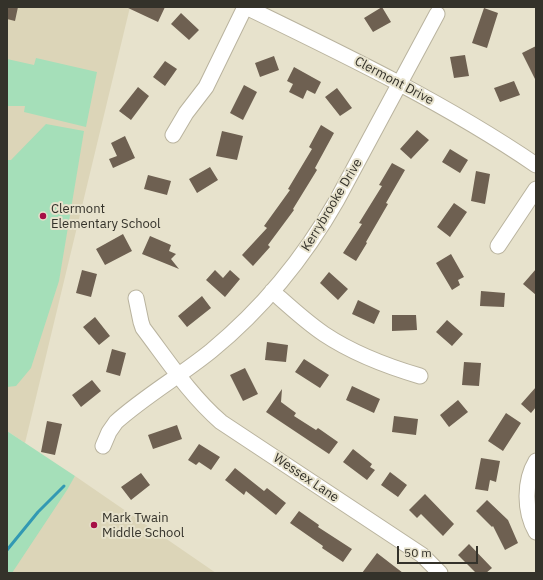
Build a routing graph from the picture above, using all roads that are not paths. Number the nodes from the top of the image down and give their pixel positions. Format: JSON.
{"nodes":[{"id":1,"x":245,"y":7,"type":"edge"},
{"id":2,"x":437,"y":14,"type":"dead end"},
{"id":3,"x":400,"y":84,"type":"junction"},
{"id":4,"x":173,"y":135,"type":"dead end"},
{"id":5,"x":536,"y":165,"type":"edge"},
{"id":6,"x":536,"y":188,"type":"edge"},
{"id":7,"x":498,"y":246,"type":"dead end"},
{"id":8,"x":272,"y":291,"type":"junction"},
{"id":9,"x":136,"y":298,"type":"dead end"},
{"id":10,"x":178,"y":375,"type":"junction"},
{"id":11,"x":420,"y":376,"type":"dead end"},
{"id":12,"x":103,"y":446,"type":"dead end"},
{"id":13,"x":536,"y":461,"type":"edge"},
{"id":14,"x":536,"y":532,"type":"edge"},
{"id":15,"x":440,"y":573,"type":"edge"}],
"edges":[{"from":1,"to":3,"type":"street","name":"Clermont Drive"},
{"from":1,"to":4,"type":"street"},
{"from":2,"to":3,"type":"street","name":"Kerrybrooke Drive"},
{"from":3,"to":5,"type":"street","name":"Clermont Drive"},
{"from":3,"to":8,"type":"street","name":"Kerrybrooke Drive"},
{"from":6,"to":7,"type":"street"},
{"from":8,"to":10,"type":"street","name":"Kerrybrooke Drive"},
{"from":8,"to":11,"type":"street"},
{"from":9,"to":10,"type":"street","name":"Wessex Lane"},
{"from":10,"to":12,"type":"street","name":"Kerrybrooke Drive"},
{"from":10,"to":15,"type":"street","name":"Wessex Lane"},
{"from":13,"to":14,"type":"street"}]}
